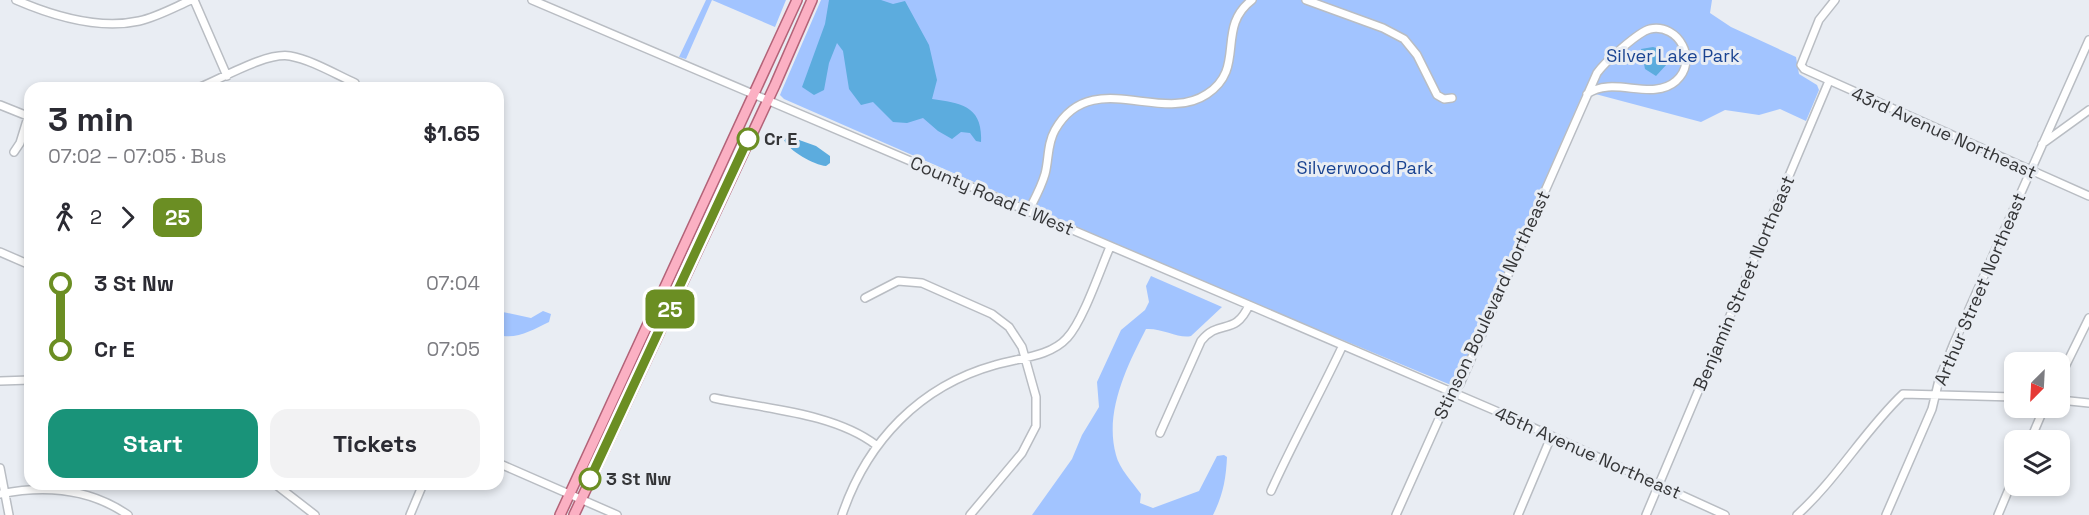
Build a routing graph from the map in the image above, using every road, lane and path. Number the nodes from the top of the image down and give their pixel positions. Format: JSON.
{"nodes":[{"id":1,"x":16,"y":0,"type":"edge"},
{"id":2,"x":193,"y":0,"type":"edge"},
{"id":3,"x":532,"y":0,"type":"edge"},
{"id":4,"x":797,"y":0,"type":"edge"},
{"id":5,"x":812,"y":0,"type":"edge"},
{"id":6,"x":1252,"y":0,"type":"edge"},
{"id":7,"x":1306,"y":0,"type":"edge"},
{"id":8,"x":1835,"y":0,"type":"edge"},
{"id":9,"x":544,"y":2,"type":"edge"},
{"id":10,"x":2089,"y":40,"type":"edge"},
{"id":11,"x":227,"y":76,"type":"junction"},
{"id":12,"x":1829,"y":81,"type":"junction"},
{"id":13,"x":212,"y":82,"type":"edge"},
{"id":14,"x":353,"y":82,"type":"edge"},
{"id":15,"x":755,"y":94,"type":"junction"},
{"id":16,"x":1587,"y":94,"type":"junction"},
{"id":17,"x":1452,"y":98,"type":"dead end"},
{"id":18,"x":767,"y":99,"type":"junction"},
{"id":19,"x":0,"y":105,"type":"edge"},
{"id":20,"x":2089,"y":110,"type":"edge"},
{"id":21,"x":24,"y":115,"type":"edge"},
{"id":22,"x":24,"y":131,"type":"edge"},
{"id":23,"x":2042,"y":144,"type":"junction"},
{"id":24,"x":14,"y":152,"type":"dead end"},
{"id":25,"x":2030,"y":172,"type":"junction"},
{"id":26,"x":2089,"y":196,"type":"edge"},
{"id":27,"x":1029,"y":212,"type":"junction"},
{"id":28,"x":1110,"y":247,"type":"junction"},
{"id":29,"x":0,"y":252,"type":"edge"},
{"id":30,"x":24,"y":262,"type":"edge"},
{"id":31,"x":865,"y":298,"type":"dead end"},
{"id":32,"x":1249,"y":305,"type":"junction"},
{"id":33,"x":2089,"y":318,"type":"edge"},
{"id":34,"x":1342,"y":347,"type":"junction"},
{"id":35,"x":1026,"y":357,"type":"junction"},
{"id":36,"x":2070,"y":357,"type":"edge"},
{"id":37,"x":24,"y":380,"type":"edge"},
{"id":38,"x":0,"y":381,"type":"edge"},
{"id":39,"x":1451,"y":392,"type":"junction"},
{"id":40,"x":1935,"y":394,"type":"junction"},
{"id":41,"x":2004,"y":397,"type":"edge"},
{"id":42,"x":714,"y":398,"type":"dead end"},
{"id":43,"x":2070,"y":401,"type":"edge"},
{"id":44,"x":2089,"y":403,"type":"edge"},
{"id":45,"x":1160,"y":433,"type":"dead end"},
{"id":46,"x":1551,"y":437,"type":"junction"},
{"id":47,"x":876,"y":445,"type":"junction"},
{"id":48,"x":504,"y":466,"type":"edge"},
{"id":49,"x":0,"y":468,"type":"edge"},
{"id":50,"x":1659,"y":484,"type":"junction"},
{"id":51,"x":24,"y":490,"type":"edge"},
{"id":52,"x":69,"y":490,"type":"edge"},
{"id":53,"x":282,"y":490,"type":"edge"},
{"id":54,"x":420,"y":490,"type":"edge"},
{"id":55,"x":1271,"y":491,"type":"dead end"},
{"id":56,"x":2,"y":493,"type":"edge"},
{"id":57,"x":570,"y":494,"type":"junction"},
{"id":58,"x":2006,"y":496,"type":"edge"},
{"id":59,"x":581,"y":499,"type":"junction"},
{"id":60,"x":9,"y":515,"type":"edge"},
{"id":61,"x":128,"y":515,"type":"edge"},
{"id":62,"x":315,"y":515,"type":"edge"},
{"id":63,"x":410,"y":515,"type":"edge"},
{"id":64,"x":560,"y":515,"type":"edge"},
{"id":65,"x":574,"y":515,"type":"edge"},
{"id":66,"x":616,"y":515,"type":"edge"},
{"id":67,"x":842,"y":515,"type":"edge"},
{"id":68,"x":970,"y":515,"type":"edge"},
{"id":69,"x":1396,"y":515,"type":"edge"},
{"id":70,"x":1518,"y":515,"type":"edge"},
{"id":71,"x":1646,"y":515,"type":"edge"},
{"id":72,"x":1725,"y":515,"type":"edge"},
{"id":73,"x":1797,"y":515,"type":"edge"},
{"id":74,"x":1886,"y":515,"type":"edge"},
{"id":75,"x":1998,"y":515,"type":"edge"}],
"edges":[{"from":1,"to":2,"type":"street"},
{"from":2,"to":11,"type":"street"},
{"from":3,"to":9,"type":"street","name":"County Road E West"},
{"from":4,"to":15,"type":"main road"},
{"from":5,"to":18,"type":"main road"},
{"from":6,"to":27,"type":"street"},
{"from":7,"to":17,"type":"street"},
{"from":8,"to":12,"type":"street","name":"43rd Avenue Northeast"},
{"from":9,"to":15,"type":"street","name":"County Road E West"},
{"from":10,"to":23,"type":"street","name":"Arthur Street Northeast"},
{"from":11,"to":13,"type":"street"},
{"from":11,"to":14,"type":"street"},
{"from":12,"to":25,"type":"street","name":"43rd Avenue Northeast"},
{"from":12,"to":50,"type":"street","name":"Benjamin Street Northeast"},
{"from":15,"to":18,"type":"street","name":"County Road E West"},
{"from":15,"to":57,"type":"main road"},
{"from":16,"to":16,"type":"street","name":"Stinson Boulevard Northeast"},
{"from":16,"to":39,"type":"street","name":"Stinson Boulevard Northeast"},
{"from":18,"to":27,"type":"street","name":"County Road E West"},
{"from":18,"to":59,"type":"main road"},
{"from":19,"to":21,"type":"street"},
{"from":20,"to":23,"type":"street"},
{"from":22,"to":24,"type":"street"},
{"from":23,"to":25,"type":"street","name":"Arthur Street Northeast"},
{"from":25,"to":26,"type":"street","name":"43rd Avenue Northeast"},
{"from":25,"to":40,"type":"street","name":"Arthur Street Northeast"},
{"from":27,"to":28,"type":"street","name":"County Road E West"},
{"from":28,"to":32,"type":"street","name":"County Road E West"},
{"from":28,"to":35,"type":"street"},
{"from":29,"to":30,"type":"street"},
{"from":31,"to":35,"type":"street"},
{"from":32,"to":34,"type":"street","name":"County Road E West"},
{"from":32,"to":45,"type":"street"},
{"from":33,"to":36,"type":"street"},
{"from":34,"to":39,"type":"street","name":"County Road E West"},
{"from":34,"to":55,"type":"street"},
{"from":35,"to":47,"type":"street"},
{"from":35,"to":68,"type":"street"},
{"from":37,"to":38,"type":"street"},
{"from":39,"to":46,"type":"street","name":"45th Avenue Northeast"},
{"from":39,"to":69,"type":"street","name":"Stinson Boulevard Northeast"},
{"from":40,"to":41,"type":"street"},
{"from":40,"to":73,"type":"street","name":"Arthur Street Northeast"},
{"from":40,"to":74,"type":"street"},
{"from":42,"to":47,"type":"street"},
{"from":43,"to":44,"type":"street"},
{"from":46,"to":50,"type":"street","name":"45th Avenue Northeast"},
{"from":46,"to":70,"type":"street"},
{"from":47,"to":67,"type":"street"},
{"from":48,"to":57,"type":"street"},
{"from":49,"to":56,"type":"street"},
{"from":50,"to":71,"type":"street","name":"Benjamin Street Northeast"},
{"from":50,"to":72,"type":"street","name":"45th Avenue Northeast"},
{"from":51,"to":56,"type":"street"},
{"from":52,"to":61,"type":"street"},
{"from":53,"to":62,"type":"street"},
{"from":54,"to":63,"type":"street"},
{"from":56,"to":60,"type":"street"},
{"from":57,"to":59,"type":"street"},
{"from":57,"to":64,"type":"main road"},
{"from":58,"to":75,"type":"street"},
{"from":59,"to":65,"type":"main road"},
{"from":59,"to":66,"type":"street"}]}
